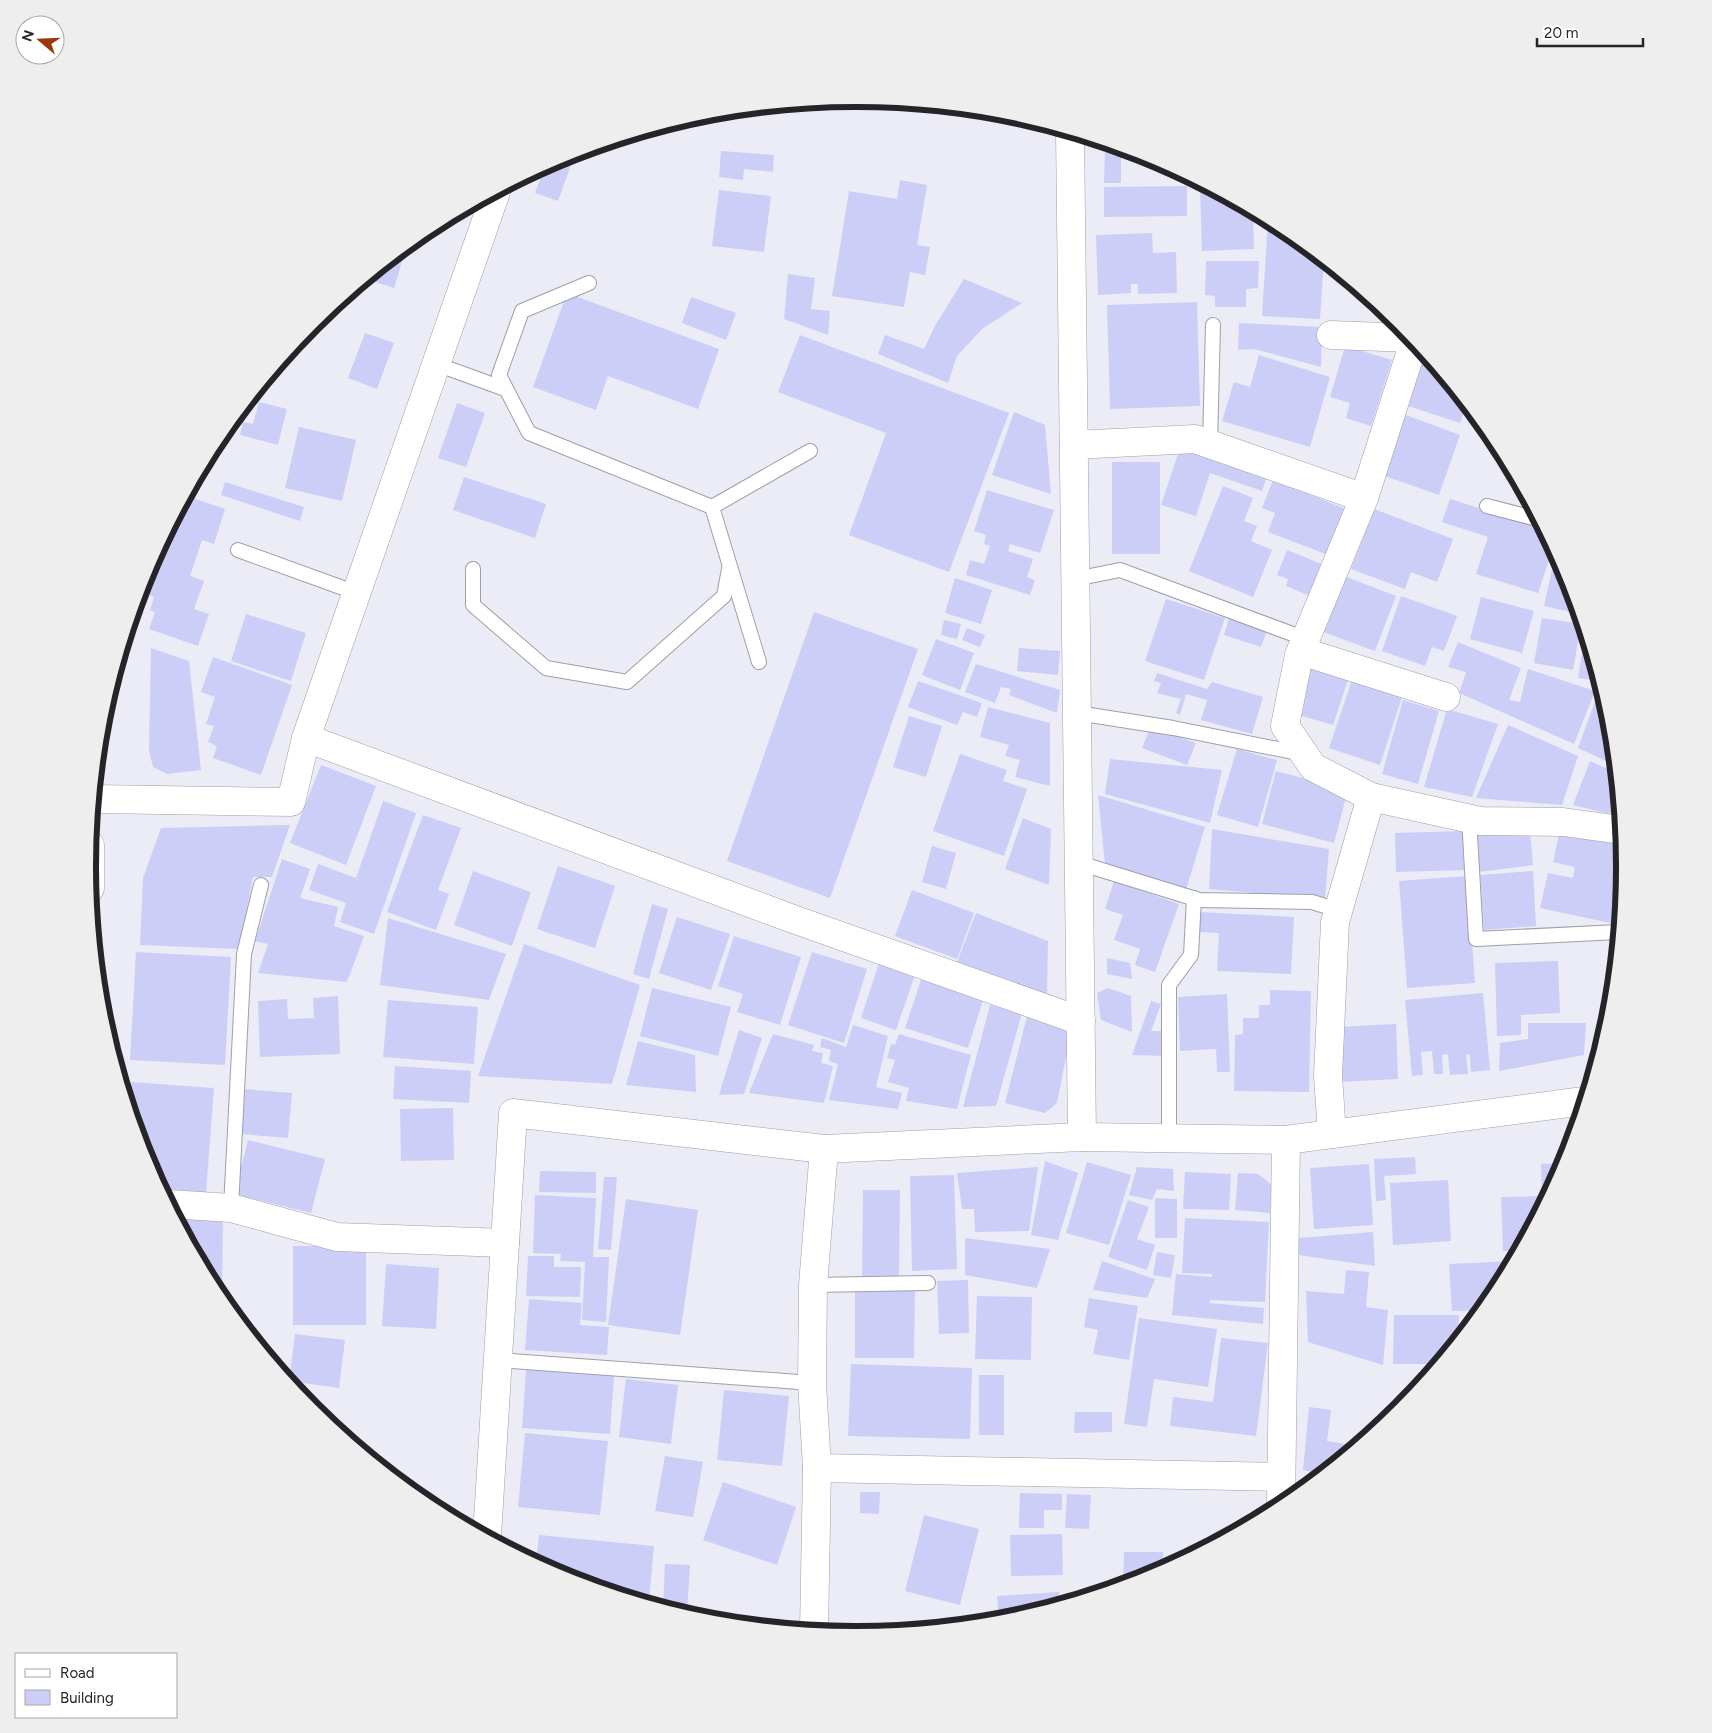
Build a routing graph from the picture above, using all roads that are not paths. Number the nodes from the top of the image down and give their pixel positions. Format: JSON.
{"nodes":[{"id":1,"x":1070,"y":138,"type":"edge"},
{"id":2,"x":493,"y":200,"type":"edge"},
{"id":3,"x":589,"y":283,"type":"dead end"},
{"id":4,"x":1213,"y":325,"type":"dead end"},
{"id":5,"x":1331,"y":335,"type":"dead end"},
{"id":6,"x":1401,"y":338,"type":"edge"},
{"id":7,"x":1412,"y":349,"type":"edge"},
{"id":8,"x":436,"y":364,"type":"junction"},
{"id":9,"x":505,"y":389,"type":"junction"},
{"id":10,"x":1210,"y":444,"type":"junction"},
{"id":11,"x":1074,"y":445,"type":"junction"},
{"id":12,"x":810,"y":450,"type":"dead end"},
{"id":13,"x":1364,"y":498,"type":"junction"},
{"id":14,"x":1487,"y":506,"type":"dead end"},
{"id":15,"x":712,"y":507,"type":"junction"},
{"id":16,"x":1530,"y":517,"type":"edge"},
{"id":17,"x":238,"y":550,"type":"dead end"},
{"id":18,"x":730,"y":565,"type":"junction"},
{"id":19,"x":473,"y":569,"type":"dead end"},
{"id":20,"x":1075,"y":579,"type":"junction"},
{"id":21,"x":357,"y":593,"type":"junction"},
{"id":22,"x":1303,"y":645,"type":"junction"},
{"id":23,"x":759,"y":662,"type":"dead end"},
{"id":24,"x":1446,"y":697,"type":"dead end"},
{"id":25,"x":1077,"y":713,"type":"junction"},
{"id":26,"x":306,"y":738,"type":"junction"},
{"id":27,"x":1305,"y":755,"type":"junction"},
{"id":28,"x":1371,"y":797,"type":"junction"},
{"id":29,"x":100,"y":799,"type":"edge"},
{"id":30,"x":1468,"y":818,"type":"junction"},
{"id":31,"x":1614,"y":829,"type":"edge"},
{"id":32,"x":1079,"y":863,"type":"junction"},
{"id":33,"x":261,"y":885,"type":"dead end"},
{"id":34,"x":1194,"y":898,"type":"junction"},
{"id":35,"x":1338,"y":910,"type":"junction"},
{"id":36,"x":1612,"y":932,"type":"edge"},
{"id":37,"x":1081,"y":1021,"type":"junction"},
{"id":38,"x":1578,"y":1103,"type":"edge"},
{"id":39,"x":1332,"y":1134,"type":"junction"},
{"id":40,"x":1082,"y":1138,"type":"junction"},
{"id":41,"x":1169,"y":1138,"type":"junction"},
{"id":42,"x":1286,"y":1140,"type":"junction"},
{"id":43,"x":824,"y":1149,"type":"junction"},
{"id":44,"x":176,"y":1204,"type":"edge"},
{"id":45,"x":231,"y":1208,"type":"junction"},
{"id":46,"x":505,"y":1243,"type":"junction"},
{"id":47,"x":928,"y":1283,"type":"dead end"},
{"id":48,"x":813,"y":1285,"type":"junction"},
{"id":49,"x":498,"y":1360,"type":"junction"},
{"id":50,"x":812,"y":1383,"type":"junction"},
{"id":51,"x":817,"y":1468,"type":"junction"},
{"id":52,"x":1282,"y":1477,"type":"junction"},
{"id":53,"x":1281,"y":1496,"type":"edge"},
{"id":54,"x":487,"y":1530,"type":"edge"},
{"id":55,"x":814,"y":1625,"type":"edge"}],
"edges":[{"from":1,"to":11,"type":"street"},
{"from":2,"to":8,"type":"street"},
{"from":3,"to":9,"type":"lane"},
{"from":4,"to":10,"type":"lane"},
{"from":5,"to":6,"type":"street"},
{"from":7,"to":13,"type":"street"},
{"from":8,"to":9,"type":"lane"},
{"from":8,"to":21,"type":"street"},
{"from":9,"to":15,"type":"lane"},
{"from":10,"to":11,"type":"street"},
{"from":10,"to":13,"type":"street"},
{"from":11,"to":20,"type":"street"},
{"from":12,"to":15,"type":"lane"},
{"from":13,"to":22,"type":"street"},
{"from":14,"to":16,"type":"lane"},
{"from":15,"to":18,"type":"lane"},
{"from":17,"to":21,"type":"lane"},
{"from":18,"to":19,"type":"lane"},
{"from":18,"to":23,"type":"lane"},
{"from":20,"to":22,"type":"lane"},
{"from":20,"to":25,"type":"street"},
{"from":21,"to":26,"type":"street"},
{"from":22,"to":24,"type":"street"},
{"from":22,"to":27,"type":"street"},
{"from":25,"to":27,"type":"lane"},
{"from":25,"to":32,"type":"street"},
{"from":26,"to":29,"type":"street"},
{"from":26,"to":37,"type":"street"},
{"from":27,"to":28,"type":"street"},
{"from":28,"to":30,"type":"street"},
{"from":28,"to":35,"type":"street"},
{"from":30,"to":31,"type":"street"},
{"from":30,"to":36,"type":"lane"},
{"from":32,"to":34,"type":"lane"},
{"from":32,"to":37,"type":"street"},
{"from":33,"to":45,"type":"lane"},
{"from":34,"to":35,"type":"lane"},
{"from":34,"to":41,"type":"lane"},
{"from":35,"to":39,"type":"street"},
{"from":37,"to":40,"type":"street"},
{"from":38,"to":39,"type":"street"},
{"from":39,"to":42,"type":"street"},
{"from":40,"to":41,"type":"street"},
{"from":40,"to":43,"type":"street"},
{"from":41,"to":42,"type":"street"},
{"from":42,"to":52,"type":"street"},
{"from":43,"to":46,"type":"street"},
{"from":43,"to":48,"type":"street"},
{"from":44,"to":45,"type":"street"},
{"from":45,"to":46,"type":"street"},
{"from":46,"to":49,"type":"street"},
{"from":47,"to":48,"type":"lane"},
{"from":48,"to":50,"type":"street"},
{"from":49,"to":50,"type":"lane"},
{"from":49,"to":54,"type":"street"},
{"from":50,"to":51,"type":"street"},
{"from":51,"to":52,"type":"street"},
{"from":51,"to":55,"type":"street"},
{"from":52,"to":53,"type":"street"}]}
